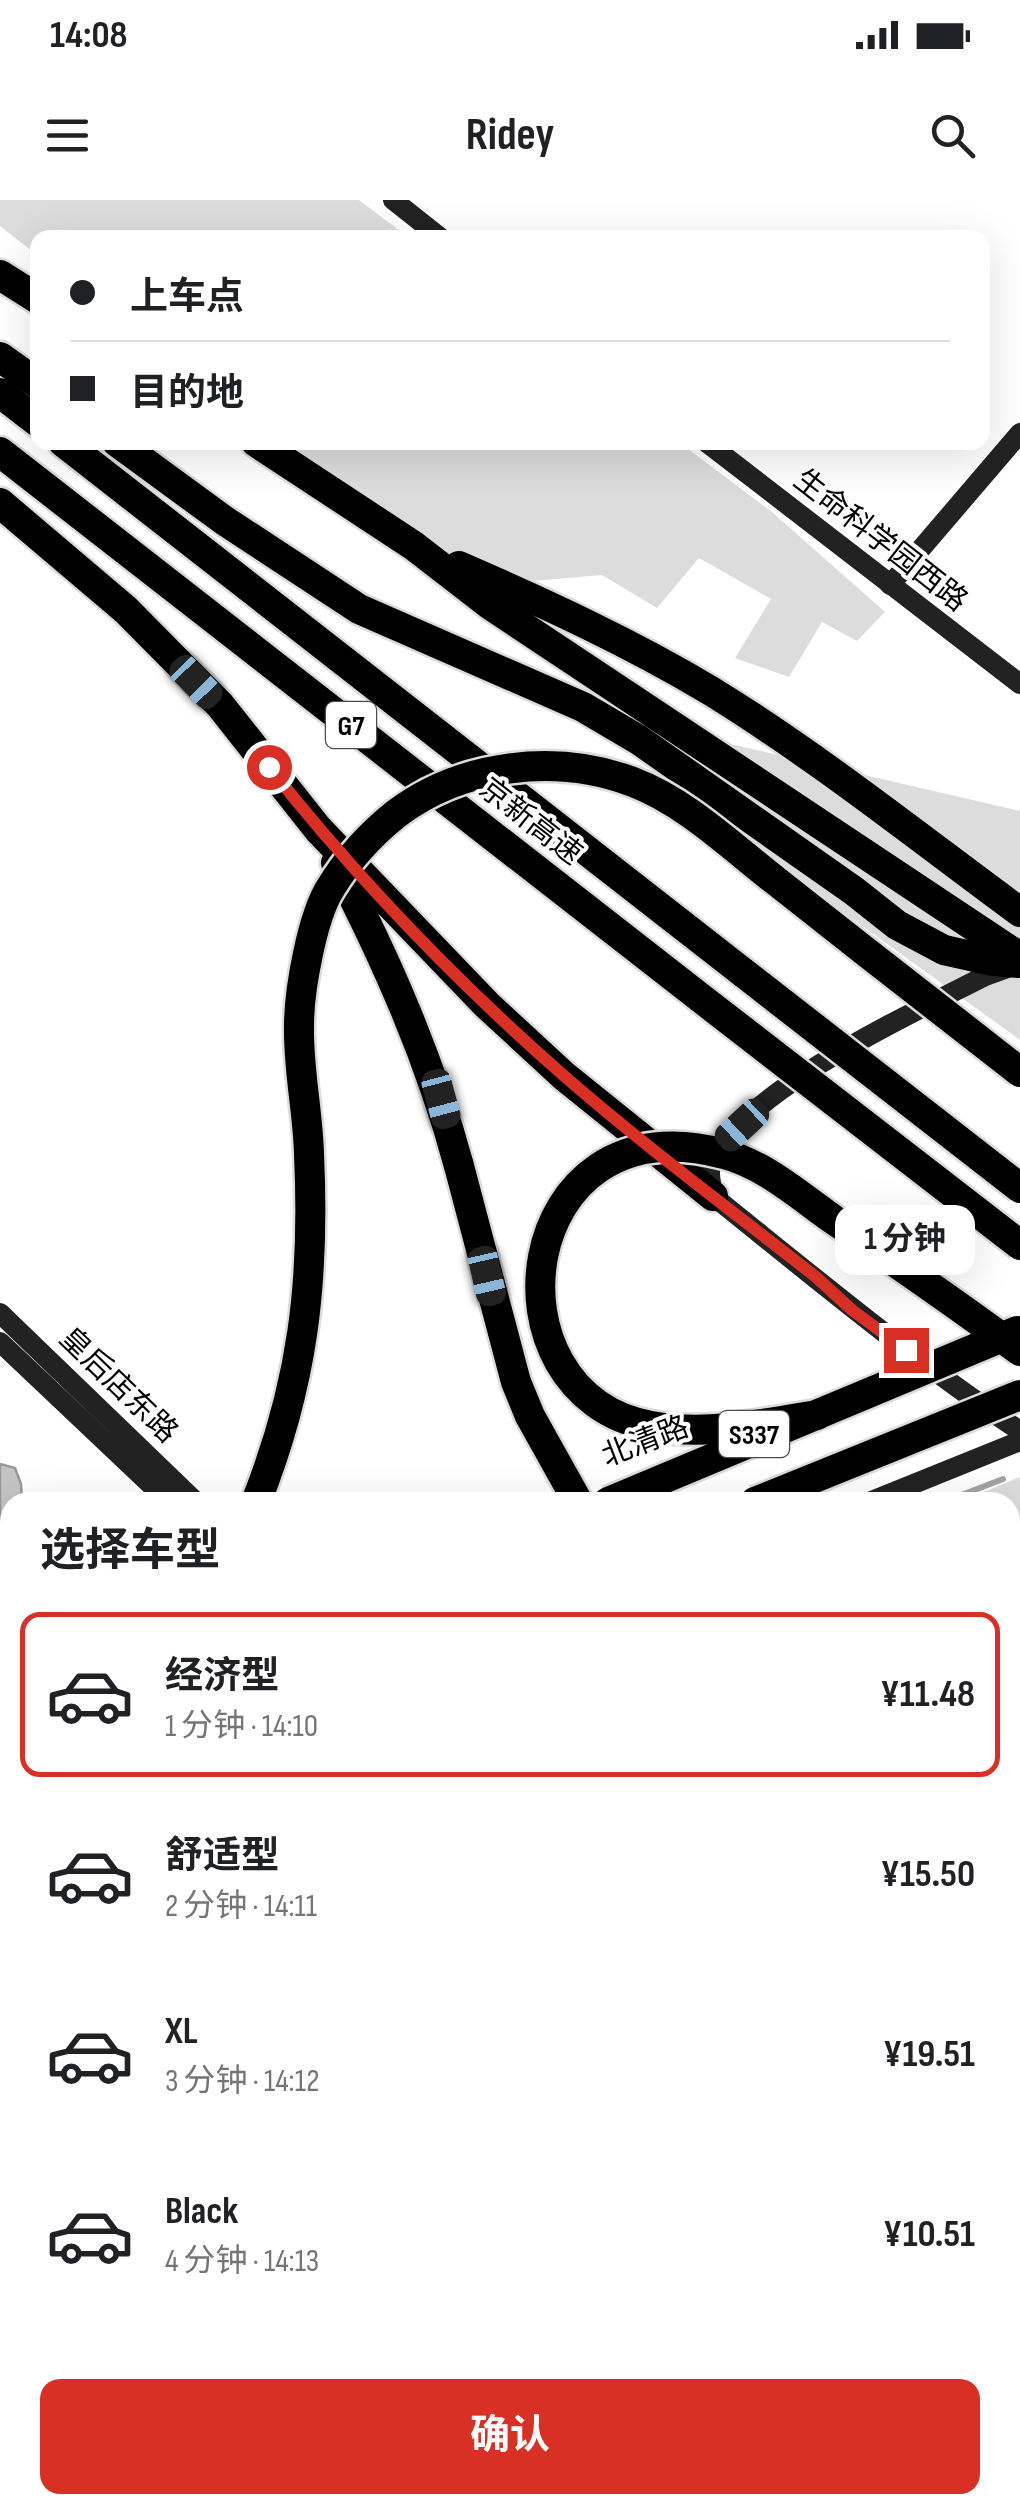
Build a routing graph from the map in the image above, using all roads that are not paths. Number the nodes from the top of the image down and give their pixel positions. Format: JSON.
{"nodes":[{"id":1,"x":393,"y":200,"type":"edge"},
{"id":2,"x":431,"y":230,"type":"edge"},
{"id":3,"x":0,"y":275,"type":"edge"},
{"id":4,"x":30,"y":295,"type":"edge"},
{"id":5,"x":0,"y":357,"type":"edge"},
{"id":6,"x":30,"y":378,"type":"edge"},
{"id":7,"x":0,"y":393,"type":"edge"},
{"id":8,"x":30,"y":416,"type":"edge"},
{"id":9,"x":1020,"y":433,"type":"edge"},
{"id":10,"x":73,"y":450,"type":"edge"},
{"id":11,"x":128,"y":450,"type":"edge"},
{"id":12,"x":268,"y":450,"type":"edge"},
{"id":13,"x":716,"y":450,"type":"edge"},
{"id":14,"x":0,"y":452,"type":"edge"},
{"id":15,"x":0,"y":503,"type":"edge"},
{"id":16,"x":414,"y":546,"type":"junction"},
{"id":17,"x":890,"y":585,"type":"junction"},
{"id":18,"x":1020,"y":684,"type":"edge"},
{"id":19,"x":318,"y":829,"type":"junction"},
{"id":20,"x":1020,"y":912,"type":"edge"},
{"id":21,"x":1020,"y":961,"type":"edge"},
{"id":22,"x":1020,"y":1072,"type":"edge"},
{"id":23,"x":1020,"y":1188,"type":"edge"},
{"id":24,"x":713,"y":1196,"type":"junction"},
{"id":25,"x":1020,"y":1245,"type":"edge"},
{"id":26,"x":0,"y":1313,"type":"edge"},
{"id":27,"x":1020,"y":1332,"type":"edge"},
{"id":28,"x":0,"y":1342,"type":"edge"},
{"id":29,"x":1020,"y":1351,"type":"edge"},
{"id":30,"x":933,"y":1370,"type":"junction"},
{"id":31,"x":1020,"y":1392,"type":"edge"},
{"id":32,"x":982,"y":1406,"type":"junction"},
{"id":33,"x":817,"y":1415,"type":"junction"},
{"id":34,"x":1020,"y":1432,"type":"edge"},
{"id":35,"x":1020,"y":1441,"type":"edge"},
{"id":36,"x":919,"y":1482,"type":"junction"},
{"id":37,"x":158,"y":1492,"type":"edge"},
{"id":38,"x":186,"y":1492,"type":"edge"},
{"id":39,"x":260,"y":1492,"type":"edge"},
{"id":40,"x":571,"y":1492,"type":"edge"},
{"id":41,"x":602,"y":1492,"type":"edge"},
{"id":42,"x":632,"y":1492,"type":"edge"},
{"id":43,"x":764,"y":1492,"type":"edge"},
{"id":44,"x":780,"y":1492,"type":"edge"},
{"id":45,"x":894,"y":1492,"type":"edge"},
{"id":46,"x":924,"y":1492,"type":"edge"}],
"edges":[{"from":1,"to":2,"type":"street"},
{"from":3,"to":4,"type":"highway"},
{"from":5,"to":6,"type":"highway"},
{"from":7,"to":8,"type":"highway"},
{"from":9,"to":17,"type":"street"},
{"from":10,"to":23,"type":"highway","name":"京新高速","number":"G7","bridge":true},
{"from":11,"to":21,"type":"highway"},
{"from":12,"to":16,"type":"highway"},
{"from":13,"to":17,"type":"street","name":"生命科学园西路"},
{"from":14,"to":25,"type":"highway","name":"京新高速","number":"G7","bridge":true},
{"from":15,"to":19,"type":"highway"},
{"from":16,"to":20,"type":"highway"},
{"from":16,"to":21,"type":"highway"},
{"from":17,"to":18,"type":"street","name":"生命科学园西路"},
{"from":19,"to":24,"type":"highway"},
{"from":19,"to":40,"type":"highway","bridge":true},
{"from":21,"to":24,"type":"street"},
{"from":22,"to":39,"type":"highway","bridge":true},
{"from":24,"to":30,"type":"street"},
{"from":26,"to":38,"type":"street","name":"皇后店东路"},
{"from":27,"to":30,"type":"main road","name":"北清路","number":"S337"},
{"from":27,"to":33,"type":"highway","bridge":true},
{"from":28,"to":37,"type":"street","name":"皇后店东路"},
{"from":29,"to":33,"type":"highway","bridge":true},
{"from":30,"to":32,"type":"street"},
{"from":30,"to":41,"type":"main road","name":"北清路","number":"S337"},
{"from":31,"to":32,"type":"main road"},
{"from":31,"to":44,"type":"highway","bridge":true},
{"from":32,"to":34,"type":"street"},
{"from":32,"to":43,"type":"main road","number":"S337"},
{"from":33,"to":42,"type":"highway","bridge":true},
{"from":35,"to":36,"type":"street"},
{"from":36,"to":45,"type":"street"},
{"from":36,"to":46,"type":"street"}]}
